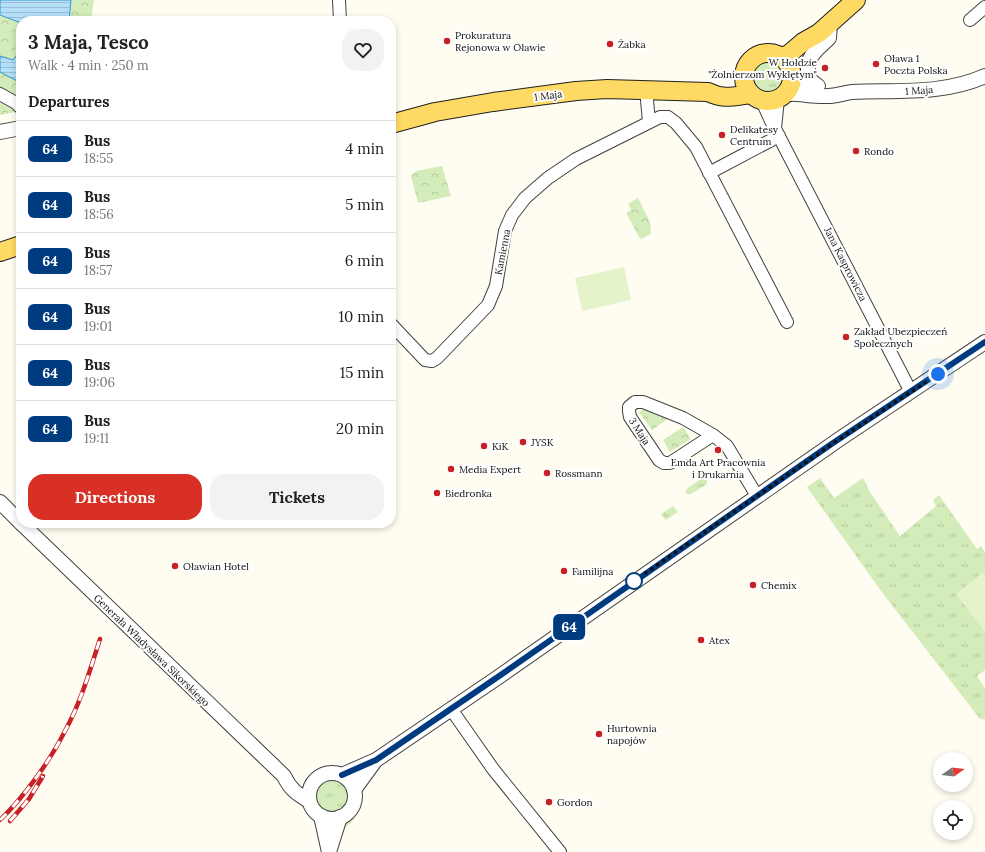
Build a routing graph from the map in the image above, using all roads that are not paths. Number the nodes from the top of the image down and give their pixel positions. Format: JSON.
{"nodes":[{"id":1,"x":339,"y":0,"type":"edge"},
{"id":2,"x":856,"y":0,"type":"edge"},
{"id":3,"x":985,"y":7,"type":"edge"},
{"id":4,"x":340,"y":16,"type":"edge"},
{"id":5,"x":970,"y":20,"type":"dead end"},
{"id":6,"x":825,"y":28,"type":"junction"},
{"id":7,"x":985,"y":76,"type":"edge"},
{"id":8,"x":773,"y":84,"type":"junction"},
{"id":9,"x":818,"y":86,"type":"junction"},
{"id":10,"x":648,"y":90,"type":"junction"},
{"id":11,"x":850,"y":92,"type":"junction"},
{"id":12,"x":0,"y":94,"type":"edge"},
{"id":13,"x":16,"y":103,"type":"edge"},
{"id":14,"x":649,"y":122,"type":"junction"},
{"id":15,"x":396,"y":123,"type":"edge"},
{"id":16,"x":16,"y":129,"type":"edge"},
{"id":17,"x":0,"y":132,"type":"edge"},
{"id":18,"x":777,"y":132,"type":"junction"},
{"id":19,"x":709,"y":174,"type":"junction"},
{"id":20,"x":16,"y":247,"type":"edge"},
{"id":21,"x":0,"y":252,"type":"edge"},
{"id":22,"x":787,"y":322,"type":"dead end"},
{"id":23,"x":396,"y":329,"type":"edge"},
{"id":24,"x":985,"y":342,"type":"edge"},
{"id":25,"x":911,"y":392,"type":"junction"},
{"id":26,"x":712,"y":435,"type":"junction"},
{"id":27,"x":757,"y":496,"type":"junction"},
{"id":28,"x":2,"y":509,"type":"edge"},
{"id":29,"x":16,"y":519,"type":"edge"},
{"id":30,"x":26,"y":528,"type":"edge"},
{"id":31,"x":451,"y":709,"type":"junction"},
{"id":32,"x":376,"y":760,"type":"junction"},
{"id":33,"x":342,"y":775,"type":"junction"},
{"id":34,"x":284,"y":776,"type":"junction"},
{"id":35,"x":312,"y":782,"type":"junction"},
{"id":36,"x":354,"y":790,"type":"junction"},
{"id":37,"x":309,"y":801,"type":"junction"},
{"id":38,"x":321,"y":816,"type":"junction"},
{"id":39,"x":340,"y":817,"type":"junction"},
{"id":40,"x":329,"y":852,"type":"edge"},
{"id":41,"x":560,"y":852,"type":"edge"}],
"edges":[{"from":1,"to":4,"type":"street"},
{"from":2,"to":6,"type":"main road"},
{"from":3,"to":5,"type":"street"},
{"from":6,"to":8,"type":"main road"},
{"from":6,"to":9,"type":"street"},
{"from":7,"to":11,"type":"street","name":"1 Maja"},
{"from":8,"to":9,"type":"street","name":"1 Maja"},
{"from":8,"to":10,"type":"main road","name":"1 Maja"},
{"from":8,"to":11,"type":"street","name":"1 Maja"},
{"from":8,"to":18,"type":"street","name":"Jana Kasprowicza"},
{"from":9,"to":11,"type":"street","name":"1 Maja"},
{"from":10,"to":14,"type":"street"},
{"from":10,"to":15,"type":"main road","name":"1 Maja"},
{"from":12,"to":13,"type":"street"},
{"from":14,"to":19,"type":"street"},
{"from":14,"to":23,"type":"street","name":"Kamienna"},
{"from":16,"to":17,"type":"street"},
{"from":18,"to":19,"type":"street"},
{"from":18,"to":25,"type":"street","name":"Jana Kasprowicza"},
{"from":19,"to":22,"type":"street"},
{"from":20,"to":21,"type":"main road"},
{"from":24,"to":25,"type":"street"},
{"from":25,"to":27,"type":"street"},
{"from":26,"to":26,"type":"street","name":"3 Maja"},
{"from":26,"to":27,"type":"street","name":"3 Maja"},
{"from":27,"to":31,"type":"street"},
{"from":28,"to":29,"type":"street","name":"Generała Władysława Sikorskiego"},
{"from":30,"to":34,"type":"street","name":"Generała Władysława Sikorskiego"},
{"from":31,"to":32,"type":"street"},
{"from":31,"to":41,"type":"street"},
{"from":32,"to":33,"type":"street"},
{"from":32,"to":36,"type":"street"},
{"from":33,"to":35,"type":"street"},
{"from":33,"to":36,"type":"street"},
{"from":34,"to":35,"type":"street","name":"Generała Władysława Sikorskiego"},
{"from":34,"to":37,"type":"street","name":"Generała Władysława Sikorskiego"},
{"from":35,"to":37,"type":"street"},
{"from":36,"to":39,"type":"street"},
{"from":37,"to":38,"type":"street"},
{"from":38,"to":39,"type":"street"},
{"from":38,"to":40,"type":"street"},
{"from":39,"to":40,"type":"street"}]}
